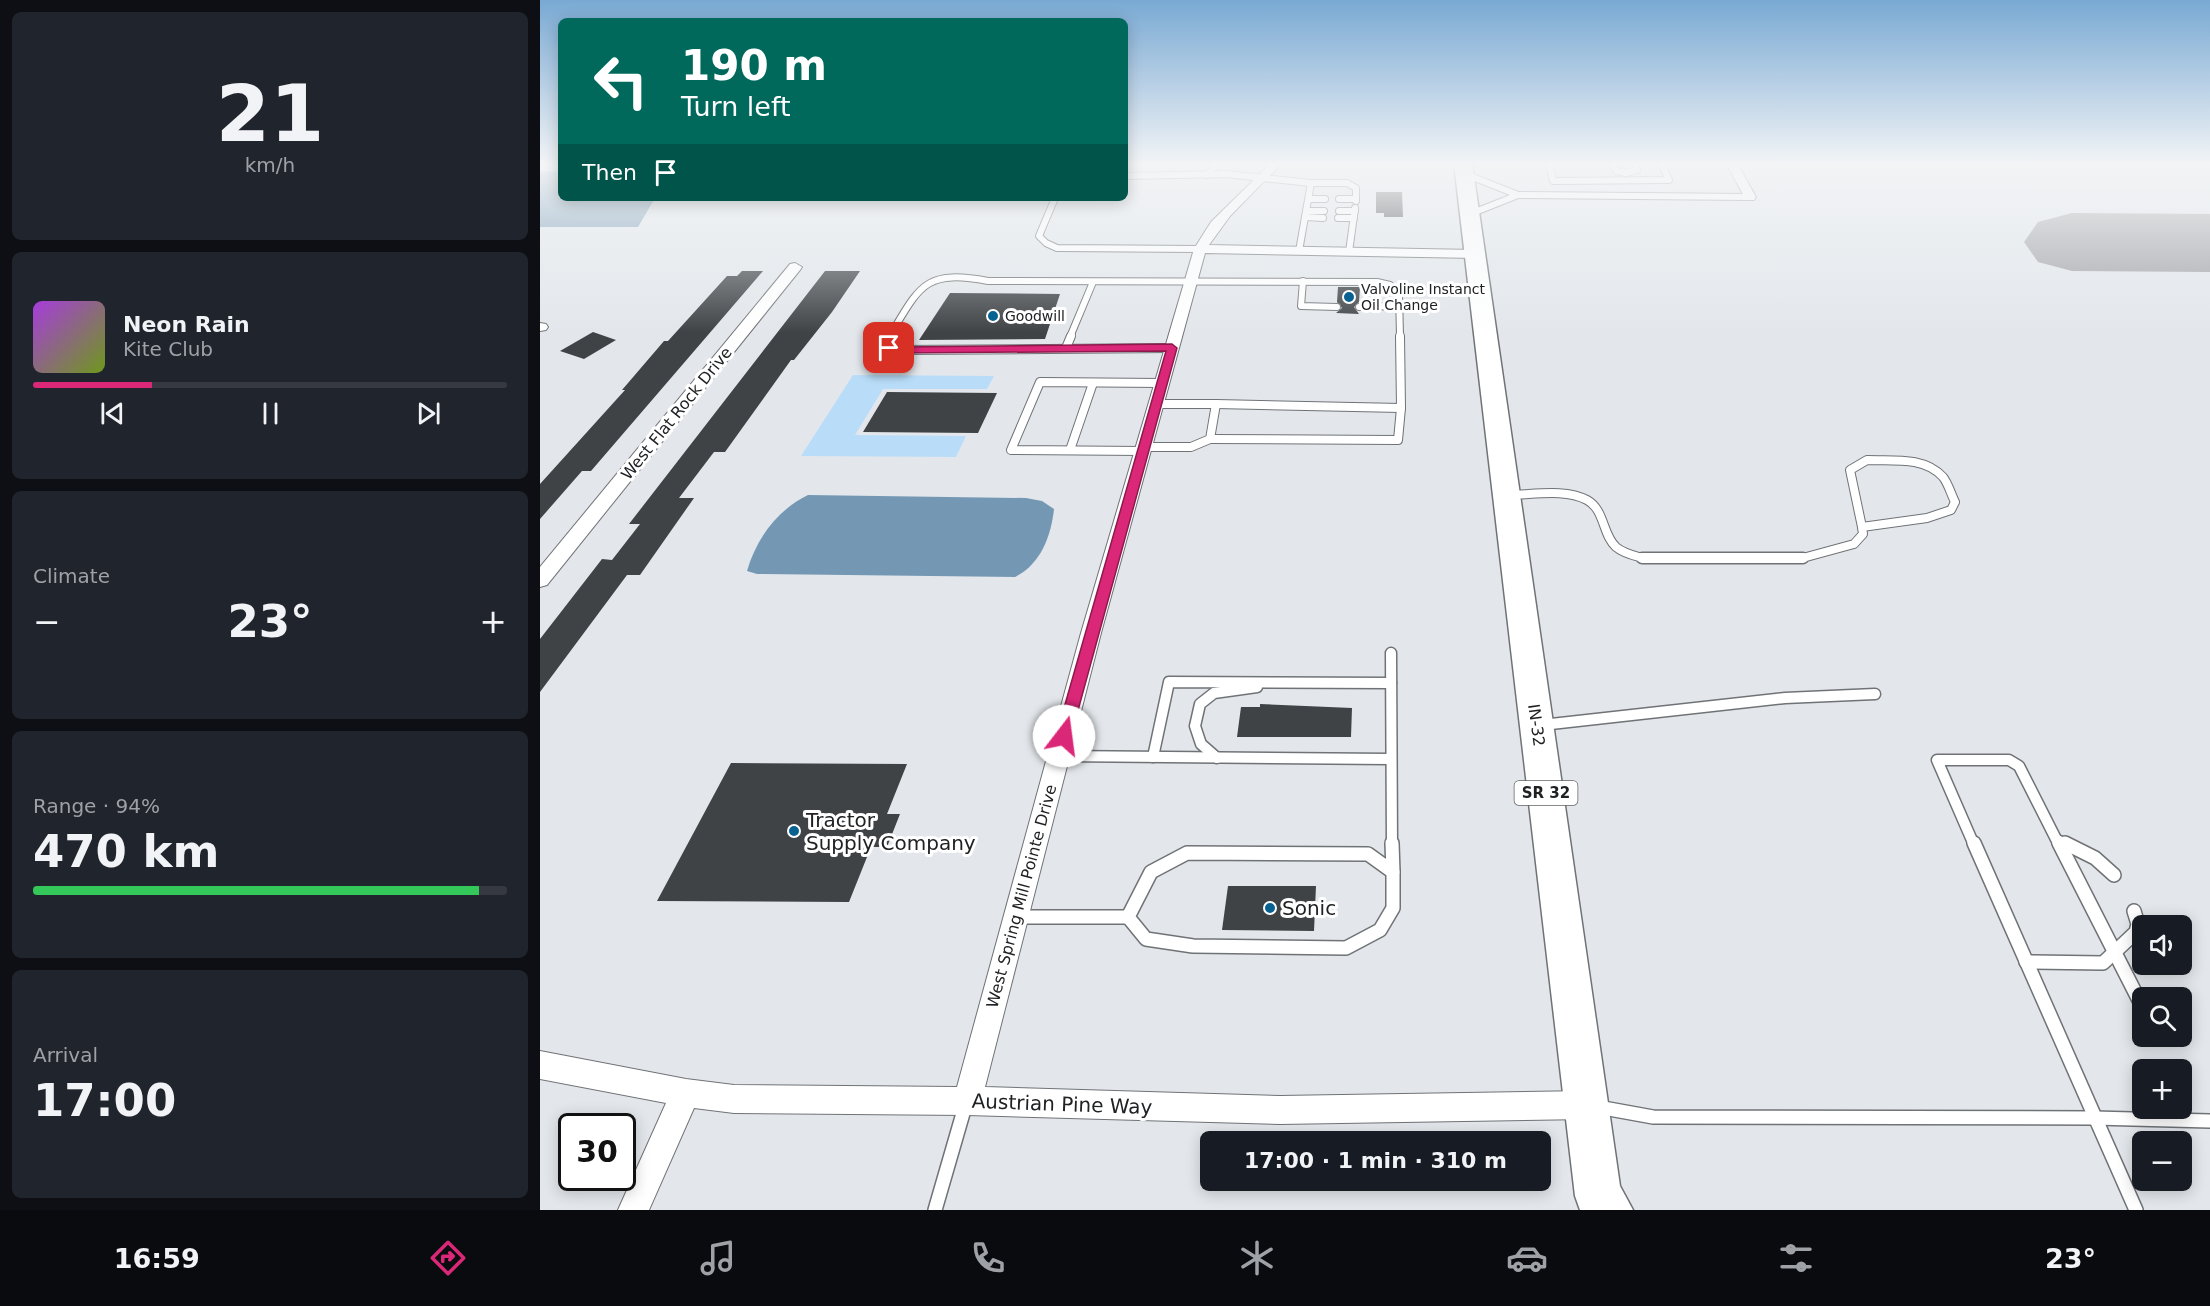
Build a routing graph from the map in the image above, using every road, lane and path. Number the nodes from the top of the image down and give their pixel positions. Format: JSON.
{"nodes":[{"id":1,"x":1046,"y":219,"type":"edge"},
{"id":2,"x":1220,"y":219,"type":"edge"},
{"id":3,"x":1305,"y":219,"type":"edge"},
{"id":4,"x":1353,"y":219,"type":"edge"},
{"id":5,"x":1471,"y":219,"type":"edge"},
{"id":6,"x":1200,"y":249,"type":"junction"},
{"id":7,"x":1299,"y":251,"type":"junction"},
{"id":8,"x":1349,"y":252,"type":"junction"},
{"id":9,"x":1476,"y":254,"type":"junction"},
{"id":10,"x":795,"y":267,"type":"dead end"},
{"id":11,"x":1093,"y":282,"type":"junction"},
{"id":12,"x":1191,"y":282,"type":"junction"},
{"id":13,"x":1303,"y":282,"type":"junction"},
{"id":14,"x":1399,"y":306,"type":"junction"},
{"id":15,"x":1337,"y":307,"type":"dead end"},
{"id":16,"x":1359,"y":307,"type":"dead end"},
{"id":17,"x":1066,"y":348,"type":"junction"},
{"id":18,"x":1172,"y":348,"type":"junction"},
{"id":19,"x":1162,"y":382,"type":"junction"},
{"id":20,"x":1093,"y":383,"type":"junction"},
{"id":21,"x":1156,"y":404,"type":"junction"},
{"id":22,"x":1216,"y":404,"type":"junction"},
{"id":23,"x":1401,"y":408,"type":"junction"},
{"id":24,"x":1210,"y":439,"type":"junction"},
{"id":25,"x":1143,"y":449,"type":"junction"},
{"id":26,"x":1070,"y":450,"type":"junction"},
{"id":27,"x":1506,"y":495,"type":"junction"},
{"id":28,"x":1862,"y":527,"type":"junction"},
{"id":29,"x":549,"y":559,"type":"edge"},
{"id":30,"x":540,"y":580,"type":"edge"},
{"id":31,"x":1391,"y":653,"type":"dead end"},
{"id":32,"x":1292,"y":683,"type":"junction"},
{"id":33,"x":1391,"y":683,"type":"junction"},
{"id":34,"x":1875,"y":694,"type":"dead end"},
{"id":35,"x":1537,"y":726,"type":"junction"},
{"id":36,"x":1058,"y":756,"type":"junction"},
{"id":37,"x":1153,"y":757,"type":"junction"},
{"id":38,"x":1217,"y":758,"type":"junction"},
{"id":39,"x":1390,"y":759,"type":"junction"},
{"id":40,"x":2057,"y":840,"type":"junction"},
{"id":41,"x":1393,"y":872,"type":"junction"},
{"id":42,"x":2114,"y":875,"type":"dead end"},
{"id":43,"x":2134,"y":911,"type":"dead end"},
{"id":44,"x":1016,"y":917,"type":"junction"},
{"id":45,"x":1128,"y":917,"type":"junction"},
{"id":46,"x":2115,"y":954,"type":"junction"},
{"id":47,"x":2026,"y":962,"type":"junction"},
{"id":48,"x":2132,"y":987,"type":"edge"},
{"id":49,"x":540,"y":1065,"type":"edge"},
{"id":50,"x":686,"y":1093,"type":"junction"},
{"id":51,"x":967,"y":1101,"type":"junction"},
{"id":52,"x":1587,"y":1105,"type":"junction"},
{"id":53,"x":2094,"y":1118,"type":"junction"},
{"id":54,"x":2210,"y":1121,"type":"edge"},
{"id":55,"x":1600,"y":1205,"type":"edge"},
{"id":56,"x":633,"y":1210,"type":"edge"},
{"id":57,"x":934,"y":1210,"type":"edge"},
{"id":58,"x":2136,"y":1210,"type":"edge"}],
"edges":[{"from":1,"to":6,"type":"lane"},
{"from":2,"to":6,"type":"street","name":"West Spring Mill Pointe Drive"},
{"from":3,"to":7,"type":"lane"},
{"from":4,"to":8,"type":"lane"},
{"from":5,"to":9,"type":"main road","number":"SR 32"},
{"from":6,"to":7,"type":"street"},
{"from":6,"to":12,"type":"street","name":"West Spring Mill Pointe Drive"},
{"from":7,"to":8,"type":"street"},
{"from":8,"to":9,"type":"street"},
{"from":9,"to":27,"type":"main road","name":"IN-32","number":"SR 32"},
{"from":10,"to":29,"type":"street","name":"West Flat Rock Drive"},
{"from":11,"to":12,"type":"lane"},
{"from":11,"to":17,"type":"lane"},
{"from":11,"to":17,"type":"lane"},
{"from":12,"to":13,"type":"lane"},
{"from":12,"to":18,"type":"street","name":"West Spring Mill Pointe Drive"},
{"from":13,"to":14,"type":"lane"},
{"from":13,"to":15,"type":"lane"},
{"from":14,"to":16,"type":"lane"},
{"from":14,"to":23,"type":"lane"},
{"from":17,"to":18,"type":"lane"},
{"from":18,"to":19,"type":"street","name":"West Spring Mill Pointe Drive"},
{"from":19,"to":20,"type":"lane"},
{"from":19,"to":21,"type":"street","name":"West Spring Mill Pointe Drive"},
{"from":20,"to":26,"type":"lane"},
{"from":20,"to":26,"type":"lane"},
{"from":21,"to":22,"type":"lane"},
{"from":21,"to":25,"type":"street","name":"West Spring Mill Pointe Drive"},
{"from":22,"to":23,"type":"lane"},
{"from":22,"to":24,"type":"lane"},
{"from":23,"to":24,"type":"lane"},
{"from":24,"to":25,"type":"lane"},
{"from":25,"to":26,"type":"lane"},
{"from":25,"to":36,"type":"street","name":"West Spring Mill Pointe Drive"},
{"from":27,"to":28,"type":"lane"},
{"from":27,"to":35,"type":"main road","name":"IN-32","number":"SR 32"},
{"from":28,"to":28,"type":"lane"},
{"from":29,"to":30,"type":"street","name":"West Flat Rock Drive"},
{"from":31,"to":33,"type":"lane"},
{"from":32,"to":33,"type":"lane"},
{"from":32,"to":37,"type":"lane"},
{"from":32,"to":38,"type":"lane"},
{"from":33,"to":39,"type":"lane"},
{"from":34,"to":35,"type":"lane"},
{"from":35,"to":52,"type":"main road","name":"IN-32","number":"SR 32"},
{"from":36,"to":37,"type":"lane"},
{"from":36,"to":44,"type":"street","name":"West Spring Mill Pointe Drive"},
{"from":37,"to":38,"type":"lane"},
{"from":38,"to":39,"type":"lane"},
{"from":39,"to":41,"type":"lane"},
{"from":40,"to":42,"type":"lane"},
{"from":40,"to":46,"type":"lane"},
{"from":40,"to":47,"type":"lane"},
{"from":41,"to":45,"type":"lane"},
{"from":41,"to":45,"type":"lane"},
{"from":43,"to":46,"type":"lane"},
{"from":44,"to":45,"type":"lane"},
{"from":44,"to":51,"type":"street","name":"West Spring Mill Pointe Drive"},
{"from":46,"to":47,"type":"lane"},
{"from":46,"to":48,"type":"lane"},
{"from":47,"to":53,"type":"lane"},
{"from":49,"to":50,"type":"street","name":"Austrian Pine Way"},
{"from":50,"to":51,"type":"street","name":"Austrian Pine Way"},
{"from":50,"to":56,"type":"street"},
{"from":51,"to":52,"type":"street","name":"Austrian Pine Way"},
{"from":51,"to":57,"type":"lane"},
{"from":52,"to":53,"type":"lane"},
{"from":52,"to":55,"type":"main road","name":"IN-32","number":"SR 32"},
{"from":53,"to":54,"type":"lane"},
{"from":53,"to":58,"type":"lane"}]}
